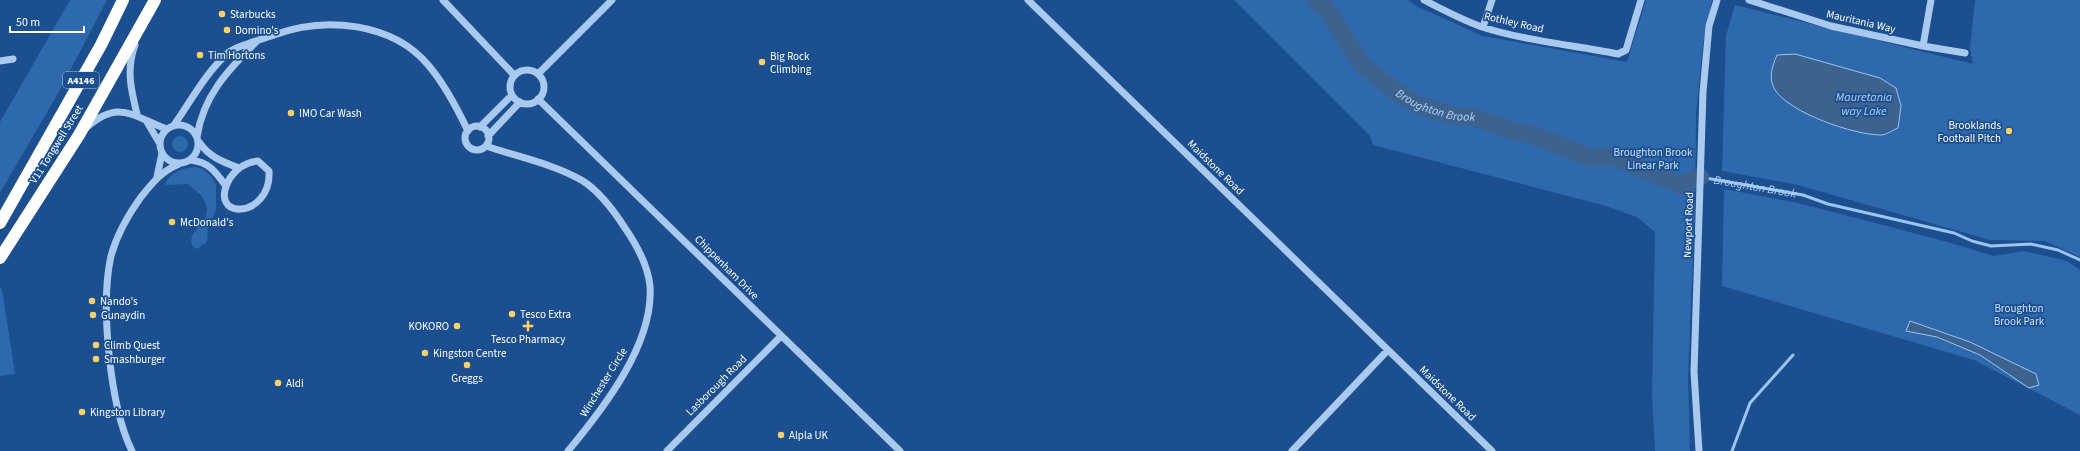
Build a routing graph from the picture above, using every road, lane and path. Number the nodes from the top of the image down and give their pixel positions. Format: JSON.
{"nodes":[{"id":1,"x":123,"y":0,"type":"edge"},
{"id":2,"x":155,"y":0,"type":"edge"},
{"id":3,"x":443,"y":0,"type":"edge"},
{"id":4,"x":612,"y":0,"type":"edge"},
{"id":5,"x":1028,"y":0,"type":"edge"},
{"id":6,"x":1424,"y":0,"type":"edge"},
{"id":7,"x":1492,"y":0,"type":"edge"},
{"id":8,"x":1641,"y":0,"type":"edge"},
{"id":9,"x":1717,"y":0,"type":"edge"},
{"id":10,"x":1749,"y":0,"type":"edge"},
{"id":11,"x":1931,"y":0,"type":"edge"},
{"id":12,"x":148,"y":13,"type":"junction"},
{"id":13,"x":1483,"y":27,"type":"junction"},
{"id":14,"x":256,"y":42,"type":"junction"},
{"id":15,"x":1923,"y":46,"type":"junction"},
{"id":16,"x":1965,"y":53,"type":"dead end"},
{"id":17,"x":13,"y":59,"type":"dead end"},
{"id":18,"x":0,"y":61,"type":"edge"},
{"id":19,"x":538,"y":74,"type":"junction"},
{"id":20,"x":514,"y":76,"type":"junction"},
{"id":21,"x":512,"y":95,"type":"junction"},
{"id":22,"x":538,"y":99,"type":"junction"},
{"id":23,"x":520,"y":102,"type":"junction"},
{"id":24,"x":137,"y":114,"type":"junction"},
{"id":25,"x":147,"y":122,"type":"junction"},
{"id":26,"x":170,"y":127,"type":"junction"},
{"id":27,"x":480,"y":127,"type":"junction"},
{"id":28,"x":468,"y":131,"type":"junction"},
{"id":29,"x":79,"y":135,"type":"junction"},
{"id":30,"x":488,"y":136,"type":"junction"},
{"id":31,"x":198,"y":139,"type":"junction"},
{"id":32,"x":160,"y":144,"type":"junction"},
{"id":33,"x":486,"y":146,"type":"junction"},
{"id":34,"x":162,"y":154,"type":"junction"},
{"id":35,"x":190,"y":160,"type":"junction"},
{"id":36,"x":180,"y":164,"type":"junction"},
{"id":37,"x":240,"y":168,"type":"junction"},
{"id":38,"x":157,"y":177,"type":"junction"},
{"id":39,"x":226,"y":186,"type":"junction"},
{"id":40,"x":0,"y":223,"type":"edge"},
{"id":41,"x":0,"y":258,"type":"edge"},
{"id":42,"x":781,"y":336,"type":"junction"},
{"id":43,"x":1388,"y":350,"type":"junction"},
{"id":44,"x":132,"y":451,"type":"edge"},
{"id":45,"x":568,"y":451,"type":"edge"},
{"id":46,"x":667,"y":451,"type":"edge"},
{"id":47,"x":900,"y":451,"type":"edge"},
{"id":48,"x":1292,"y":451,"type":"edge"},
{"id":49,"x":1492,"y":451,"type":"edge"},
{"id":50,"x":1699,"y":451,"type":"edge"}],
"edges":[{"from":1,"to":40,"type":"highway","name":"V11 Tongwell Street","number":"A4146"},
{"from":2,"to":12,"type":"highway","name":"V11 Tongwell Street","number":"A4146"},
{"from":3,"to":20,"type":"street"},
{"from":4,"to":19,"type":"street"},
{"from":5,"to":43,"type":"street","name":"Maidstone Road"},
{"from":6,"to":13,"type":"street","name":"Rothley Road"},
{"from":7,"to":13,"type":"street"},
{"from":8,"to":13,"type":"street","name":"Rothley Road"},
{"from":9,"to":50,"type":"street","name":"Newport Road"},
{"from":10,"to":15,"type":"street","name":"Mauritania Way"},
{"from":11,"to":15,"type":"street"},
{"from":12,"to":24,"type":"street"},
{"from":12,"to":29,"type":"highway","name":"V11 Tongwell Street","number":"A4146"},
{"from":14,"to":26,"type":"street"},
{"from":14,"to":28,"type":"street"},
{"from":14,"to":31,"type":"street"},
{"from":15,"to":16,"type":"street","name":"Mauritania Way"},
{"from":17,"to":18,"type":"street"},
{"from":19,"to":20,"type":"street"},
{"from":19,"to":22,"type":"street"},
{"from":20,"to":21,"type":"street"},
{"from":21,"to":23,"type":"street"},
{"from":21,"to":27,"type":"street"},
{"from":22,"to":23,"type":"street"},
{"from":22,"to":42,"type":"street","name":"Chippenham Drive"},
{"from":23,"to":30,"type":"street"},
{"from":24,"to":25,"type":"street"},
{"from":24,"to":29,"type":"street"},
{"from":25,"to":26,"type":"street"},
{"from":25,"to":32,"type":"street"},
{"from":26,"to":31,"type":"street"},
{"from":26,"to":32,"type":"street"},
{"from":27,"to":28,"type":"street"},
{"from":27,"to":30,"type":"street"},
{"from":28,"to":33,"type":"street"},
{"from":29,"to":41,"type":"highway","name":"V11 Tongwell Street","number":"A4146"},
{"from":30,"to":33,"type":"street"},
{"from":31,"to":35,"type":"street"},
{"from":31,"to":37,"type":"street"},
{"from":32,"to":34,"type":"street"},
{"from":33,"to":45,"type":"street","name":"Winchester Circle"},
{"from":34,"to":36,"type":"street"},
{"from":34,"to":38,"type":"street"},
{"from":35,"to":36,"type":"street"},
{"from":35,"to":39,"type":"street"},
{"from":36,"to":38,"type":"street"},
{"from":37,"to":39,"type":"street"},
{"from":37,"to":39,"type":"street"},
{"from":38,"to":44,"type":"street"},
{"from":42,"to":46,"type":"street","name":"Lasborough Road"},
{"from":42,"to":47,"type":"street","name":"Chippenham Drive"},
{"from":43,"to":48,"type":"street"},
{"from":43,"to":49,"type":"street","name":"Maidstone Road"}]}
